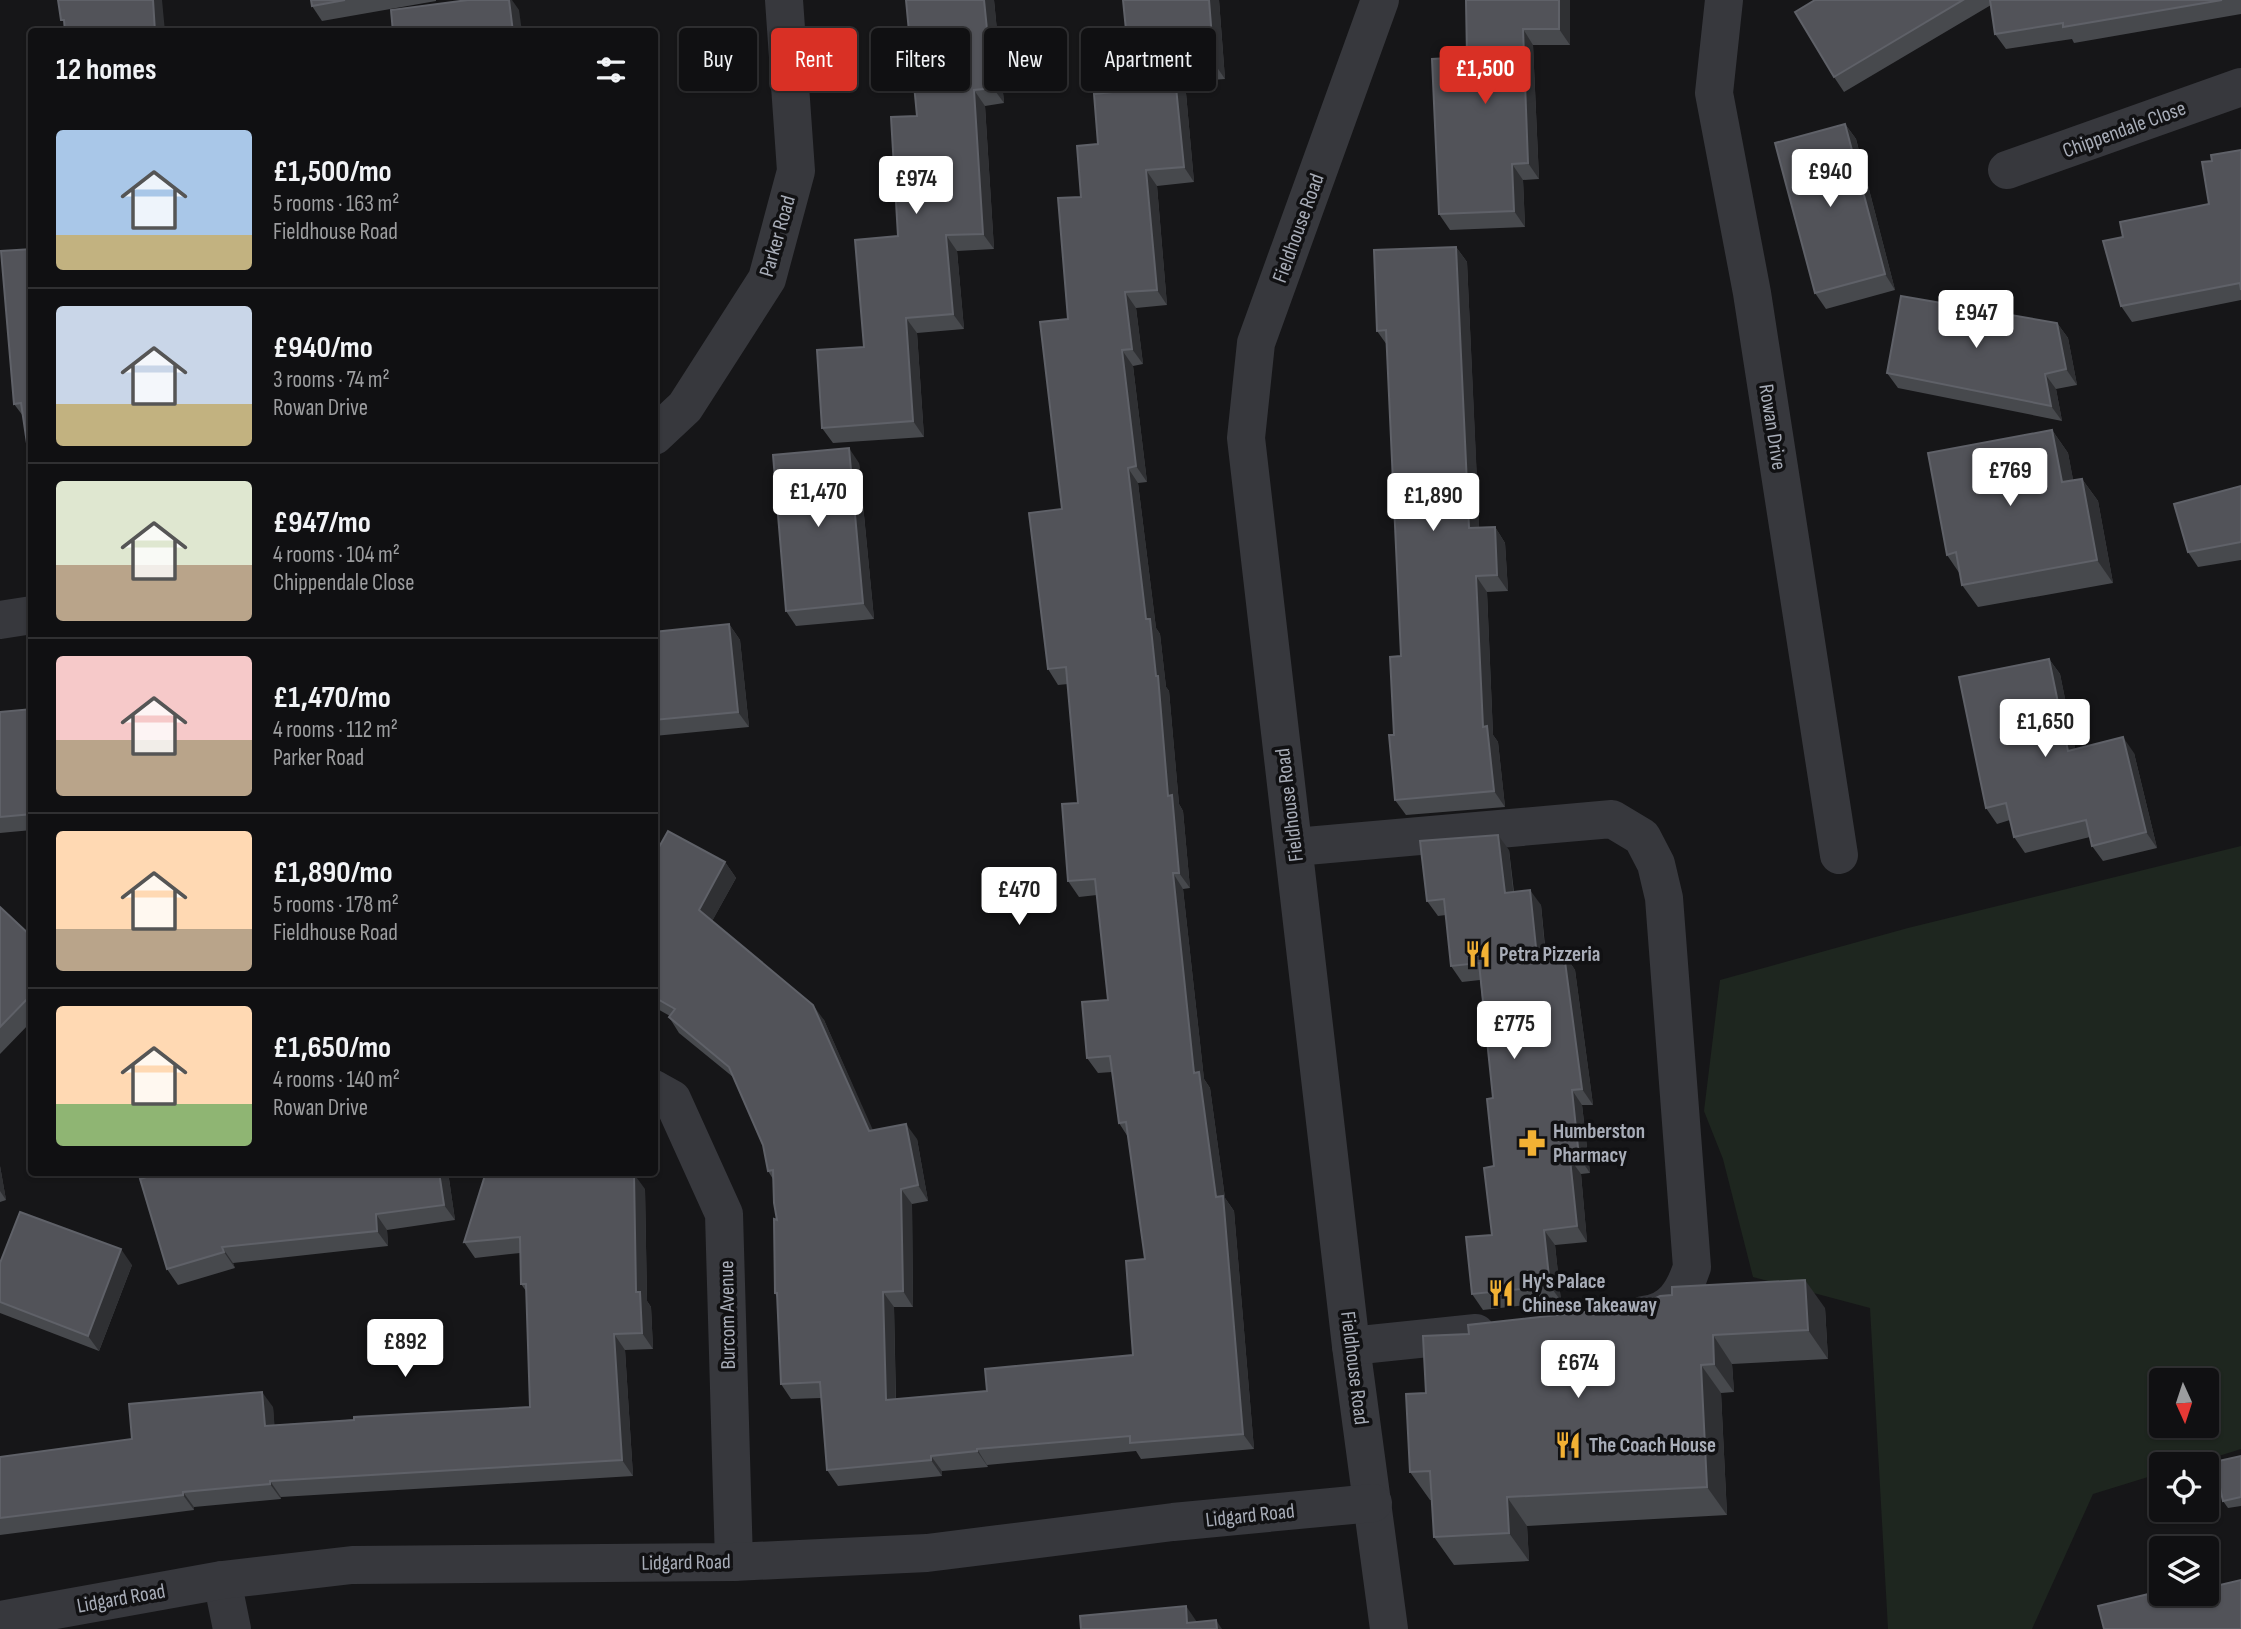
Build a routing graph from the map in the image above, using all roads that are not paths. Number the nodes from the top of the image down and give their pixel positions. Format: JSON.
{"nodes":[{"id":1,"x":783,"y":0,"type":"edge"},
{"id":2,"x":1380,"y":0,"type":"edge"},
{"id":3,"x":1724,"y":0,"type":"edge"},
{"id":4,"x":2241,"y":87,"type":"edge"},
{"id":5,"x":2007,"y":170,"type":"dead end"},
{"id":6,"x":658,"y":432,"type":"edge"},
{"id":7,"x":28,"y":616,"type":"edge"},
{"id":8,"x":0,"y":620,"type":"edge"},
{"id":9,"x":1295,"y":846,"type":"junction"},
{"id":10,"x":1839,"y":855,"type":"dead end"},
{"id":11,"x":658,"y":1092,"type":"edge"},
{"id":12,"x":1614,"y":1318,"type":"edge"},
{"id":13,"x":1503,"y":1330,"type":"edge"},
{"id":14,"x":1351,"y":1346,"type":"junction"},
{"id":15,"x":1373,"y":1503,"type":"junction"},
{"id":16,"x":734,"y":1562,"type":"junction"},
{"id":17,"x":222,"y":1580,"type":"junction"},
{"id":18,"x":0,"y":1620,"type":"edge"},
{"id":19,"x":232,"y":1629,"type":"edge"},
{"id":20,"x":1389,"y":1629,"type":"edge"}],
"edges":[{"from":1,"to":6,"type":"street","name":"Parker Road"},
{"from":2,"to":9,"type":"street","name":"Fieldhouse Road"},
{"from":3,"to":10,"type":"street","name":"Rowan Drive"},
{"from":4,"to":5,"type":"street","name":"Chippendale Close"},
{"from":7,"to":8,"type":"street"},
{"from":9,"to":12,"type":"street"},
{"from":9,"to":14,"type":"street","name":"Fieldhouse Road"},
{"from":11,"to":16,"type":"street","name":"Burcom Avenue"},
{"from":13,"to":14,"type":"street"},
{"from":14,"to":15,"type":"street","name":"Fieldhouse Road"},
{"from":15,"to":16,"type":"street","name":"Lidgard Road"},
{"from":15,"to":20,"type":"street","name":"Fieldhouse Road"},
{"from":16,"to":17,"type":"street","name":"Lidgard Road"},
{"from":17,"to":18,"type":"street","name":"Lidgard Road"},
{"from":17,"to":19,"type":"street"}]}
